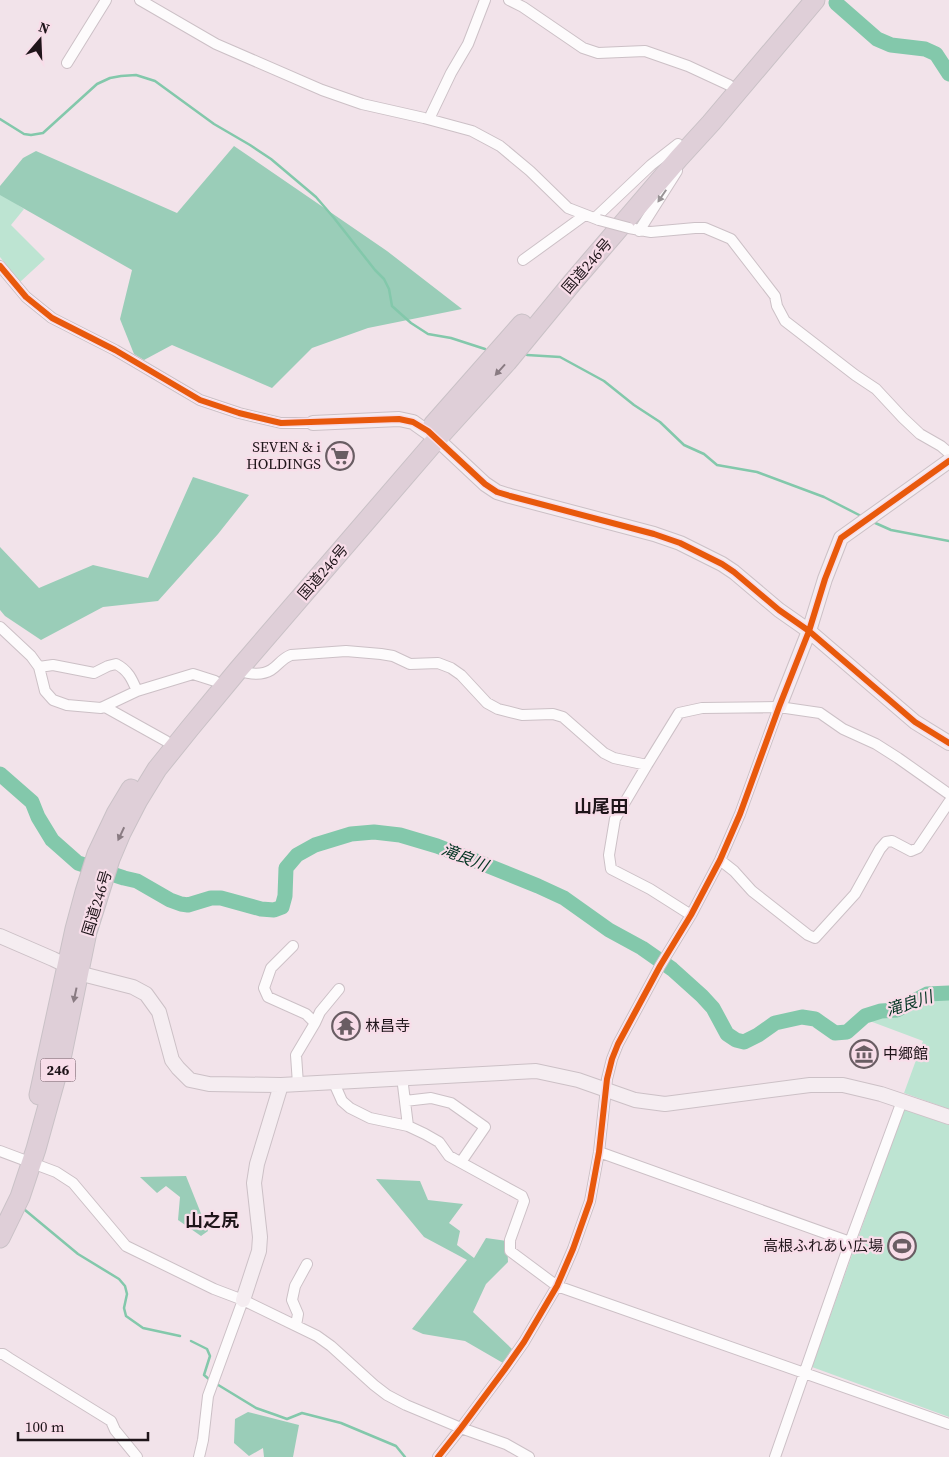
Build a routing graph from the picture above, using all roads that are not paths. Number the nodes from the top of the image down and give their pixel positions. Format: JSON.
{"nodes":[{"id":1,"x":106,"y":0,"type":"edge"},
{"id":2,"x":140,"y":0,"type":"edge"},
{"id":3,"x":485,"y":0,"type":"edge"},
{"id":4,"x":508,"y":0,"type":"edge"},
{"id":5,"x":801,"y":0,"type":"edge"},
{"id":6,"x":815,"y":0,"type":"edge"},
{"id":7,"x":66,"y":63,"type":"dead end"},
{"id":8,"x":729,"y":85,"type":"junction"},
{"id":9,"x":429,"y":120,"type":"junction"},
{"id":10,"x":678,"y":151,"type":"junction"},
{"id":11,"x":593,"y":218,"type":"junction"},
{"id":12,"x":634,"y":230,"type":"junction"},
{"id":13,"x":523,"y":260,"type":"dead end"},
{"id":14,"x":0,"y":266,"type":"edge"},
{"id":15,"x":313,"y":422,"type":"joint"},
{"id":16,"x":432,"y":435,"type":"junction"},
{"id":17,"x":949,"y":453,"type":"edge"},
{"id":18,"x":949,"y":461,"type":"edge"},
{"id":19,"x":0,"y":627,"type":"edge"},
{"id":20,"x":809,"y":631,"type":"junction"},
{"id":21,"x":40,"y":667,"type":"junction"},
{"id":22,"x":238,"y":670,"type":"junction"},
{"id":23,"x":214,"y":681,"type":"junction"},
{"id":24,"x":137,"y":691,"type":"junction"},
{"id":25,"x":105,"y":707,"type":"junction"},
{"id":26,"x":779,"y":707,"type":"junction"},
{"id":27,"x":166,"y":741,"type":"junction"},
{"id":28,"x":949,"y":743,"type":"edge"},
{"id":29,"x":647,"y":765,"type":"junction"},
{"id":30,"x":949,"y":794,"type":"edge"},
{"id":31,"x":949,"y":802,"type":"edge"},
{"id":32,"x":103,"y":857,"type":"junction"},
{"id":33,"x":720,"y":860,"type":"junction"},
{"id":34,"x":691,"y":915,"type":"junction"},
{"id":35,"x":0,"y":936,"type":"edge"},
{"id":36,"x":293,"y":946,"type":"dead end"},
{"id":37,"x":73,"y":969,"type":"junction"},
{"id":38,"x":339,"y":989,"type":"dead end"},
{"id":39,"x":315,"y":1023,"type":"junction"},
{"id":40,"x":402,"y":1078,"type":"junction"},
{"id":41,"x":334,"y":1083,"type":"junction"},
{"id":42,"x":298,"y":1084,"type":"junction"},
{"id":43,"x":282,"y":1085,"type":"junction"},
{"id":44,"x":607,"y":1091,"type":"junction"},
{"id":45,"x":405,"y":1101,"type":"junction"},
{"id":46,"x":902,"y":1101,"type":"junction"},
{"id":47,"x":949,"y":1117,"type":"edge"},
{"id":48,"x":408,"y":1126,"type":"junction"},
{"id":49,"x":0,"y":1151,"type":"edge"},
{"id":50,"x":599,"y":1152,"type":"junction"},
{"id":51,"x":26,"y":1162,"type":"junction"},
{"id":52,"x":460,"y":1162,"type":"junction"},
{"id":53,"x":0,"y":1213,"type":"edge"},
{"id":54,"x":0,"y":1238,"type":"edge"},
{"id":55,"x":850,"y":1242,"type":"junction"},
{"id":56,"x":307,"y":1264,"type":"dead end"},
{"id":57,"x":557,"y":1286,"type":"junction"},
{"id":58,"x":243,"y":1300,"type":"junction"},
{"id":59,"x":296,"y":1325,"type":"junction"},
{"id":60,"x":1,"y":1354,"type":"edge"},
{"id":61,"x":804,"y":1374,"type":"junction"},
{"id":62,"x":949,"y":1424,"type":"edge"},
{"id":63,"x":461,"y":1428,"type":"junction"},
{"id":64,"x":137,"y":1457,"type":"edge"},
{"id":65,"x":199,"y":1457,"type":"edge"},
{"id":66,"x":438,"y":1457,"type":"edge"},
{"id":67,"x":529,"y":1457,"type":"edge"},
{"id":68,"x":775,"y":1457,"type":"edge"}],
"edges":[{"from":1,"to":7,"type":"street"},
{"from":2,"to":9,"type":"street"},
{"from":3,"to":9,"type":"street"},
{"from":4,"to":8,"type":"street"},
{"from":5,"to":8,"type":"highway","name":"国道246号","number":"246"},
{"from":6,"to":10,"type":"highway","name":"国道246号","number":"246"},
{"from":8,"to":10,"type":"highway","name":"国道246号","number":"246"},
{"from":9,"to":11,"type":"street"},
{"from":10,"to":11,"type":"street"},
{"from":10,"to":12,"type":"street","one_way":true},
{"from":10,"to":16,"type":"highway","name":"国道246号","number":"246"},
{"from":11,"to":12,"type":"street","bridge":true},
{"from":11,"to":13,"type":"street"},
{"from":12,"to":17,"type":"street"},
{"from":14,"to":15,"type":"street"},
{"from":15,"to":16,"type":"street"},
{"from":16,"to":20,"type":"street"},
{"from":16,"to":22,"type":"highway","name":"国道246号","number":"246"},
{"from":16,"to":23,"type":"highway","name":"国道246号","number":"246"},
{"from":18,"to":20,"type":"street"},
{"from":19,"to":21,"type":"street"},
{"from":20,"to":26,"type":"street"},
{"from":20,"to":28,"type":"street"},
{"from":21,"to":24,"type":"street"},
{"from":21,"to":25,"type":"street"},
{"from":22,"to":29,"type":"street"},
{"from":22,"to":32,"type":"highway","name":"国道246号","number":"246","one_way":true},
{"from":23,"to":24,"type":"street"},
{"from":23,"to":27,"type":"highway","name":"国道246号","number":"246"},
{"from":24,"to":25,"type":"street"},
{"from":25,"to":27,"type":"street"},
{"from":26,"to":29,"type":"street"},
{"from":26,"to":30,"type":"street"},
{"from":26,"to":33,"type":"street"},
{"from":27,"to":32,"type":"highway","name":"国道246号","number":"246"},
{"from":29,"to":34,"type":"street"},
{"from":31,"to":33,"type":"street"},
{"from":32,"to":37,"type":"highway","name":"国道246号","number":"246"},
{"from":33,"to":34,"type":"street"},
{"from":34,"to":44,"type":"street"},
{"from":35,"to":37,"type":"street"},
{"from":36,"to":39,"type":"street"},
{"from":37,"to":43,"type":"street"},
{"from":37,"to":51,"type":"highway","name":"国道246号","number":"246"},
{"from":38,"to":39,"type":"street"},
{"from":39,"to":42,"type":"street"},
{"from":40,"to":41,"type":"street"},
{"from":40,"to":44,"type":"street"},
{"from":40,"to":45,"type":"street"},
{"from":41,"to":42,"type":"street"},
{"from":41,"to":48,"type":"street"},
{"from":42,"to":43,"type":"street"},
{"from":43,"to":58,"type":"street"},
{"from":44,"to":46,"type":"street"},
{"from":44,"to":50,"type":"street"},
{"from":45,"to":48,"type":"street"},
{"from":45,"to":52,"type":"street"},
{"from":46,"to":47,"type":"street"},
{"from":46,"to":55,"type":"street"},
{"from":48,"to":52,"type":"street"},
{"from":49,"to":51,"type":"street"},
{"from":50,"to":55,"type":"street"},
{"from":50,"to":57,"type":"street"},
{"from":51,"to":53,"type":"highway","name":"国道246号","number":"246"},
{"from":51,"to":54,"type":"highway","name":"国道246号","number":"246"},
{"from":51,"to":58,"type":"street"},
{"from":52,"to":57,"type":"street"},
{"from":55,"to":61,"type":"street"},
{"from":56,"to":59,"type":"street"},
{"from":57,"to":61,"type":"street"},
{"from":57,"to":63,"type":"street"},
{"from":58,"to":59,"type":"street"},
{"from":58,"to":65,"type":"street"},
{"from":59,"to":63,"type":"street"},
{"from":60,"to":64,"type":"street"},
{"from":61,"to":62,"type":"street"},
{"from":61,"to":68,"type":"street"},
{"from":63,"to":66,"type":"street"},
{"from":63,"to":67,"type":"street"}]}
